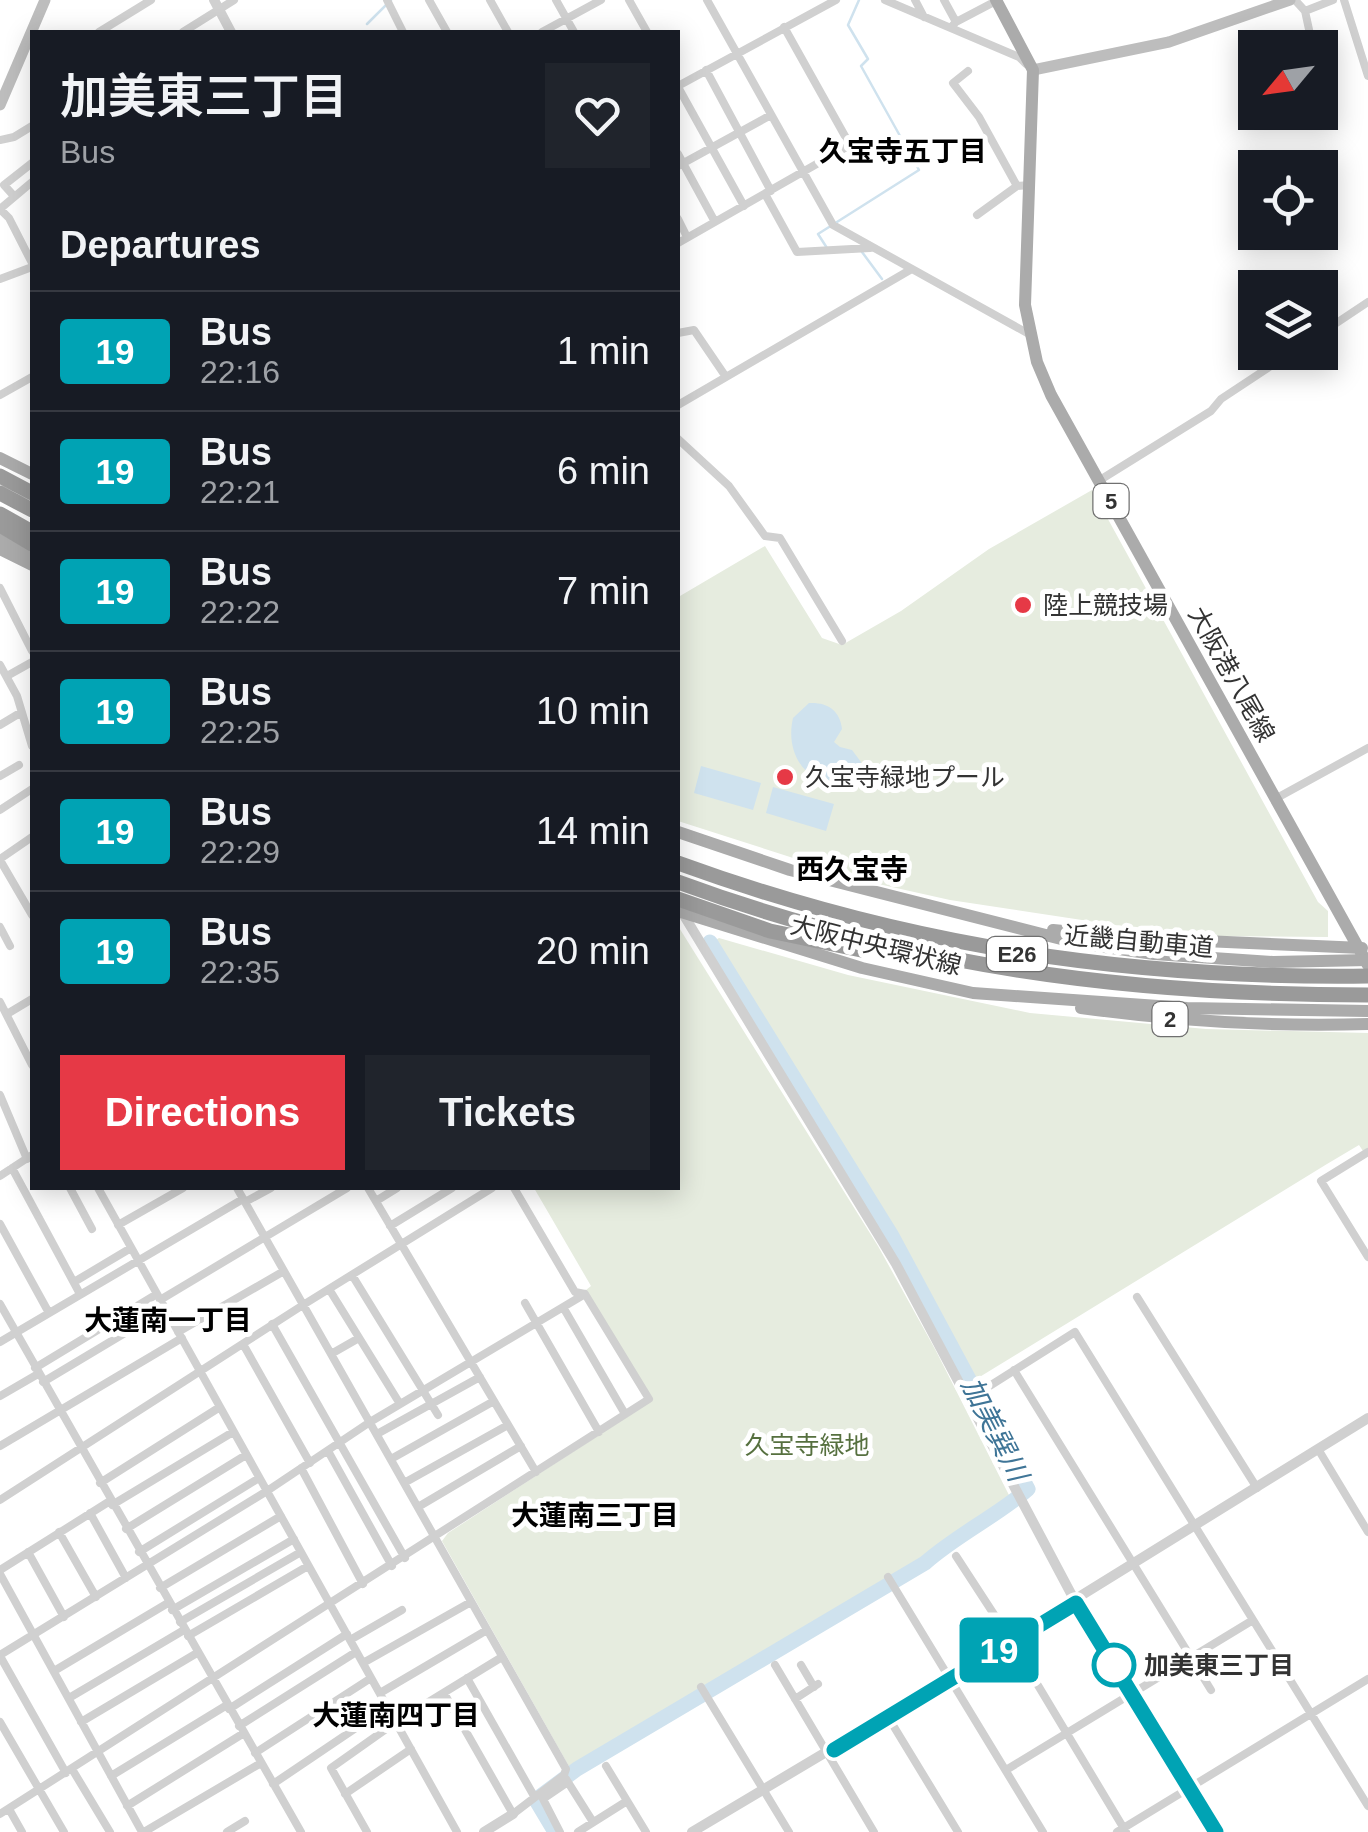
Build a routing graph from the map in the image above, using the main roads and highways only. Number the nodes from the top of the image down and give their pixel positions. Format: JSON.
{"nodes":[{"id":1,"x":45,"y":0,"type":"edge"},
{"id":2,"x":997,"y":0,"type":"edge"},
{"id":3,"x":1293,"y":0,"type":"edge"},
{"id":4,"x":34,"y":30,"type":"edge"},
{"id":5,"x":30,"y":40,"type":"edge"},
{"id":6,"x":1033,"y":70,"type":"junction"},
{"id":7,"x":0,"y":105,"type":"edge"},
{"id":8,"x":0,"y":458,"type":"edge"},
{"id":9,"x":30,"y":473,"type":"edge"},
{"id":10,"x":0,"y":474,"type":"edge"},
{"id":11,"x":30,"y":489,"type":"edge"},
{"id":12,"x":0,"y":493,"type":"edge"},
{"id":13,"x":30,"y":509,"type":"edge"},
{"id":14,"x":0,"y":514,"type":"edge"},
{"id":15,"x":0,"y":526,"type":"edge"},
{"id":16,"x":30,"y":531,"type":"edge"},
{"id":17,"x":0,"y":537,"type":"edge"},
{"id":18,"x":30,"y":543,"type":"edge"},
{"id":19,"x":2,"y":552,"type":"edge"},
{"id":20,"x":30,"y":553,"type":"edge"},
{"id":21,"x":30,"y":565,"type":"edge"},
{"id":22,"x":680,"y":833,"type":"edge"},
{"id":23,"x":680,"y":864,"type":"edge"},
{"id":24,"x":680,"y":883,"type":"edge"},
{"id":25,"x":680,"y":907,"type":"edge"},
{"id":26,"x":680,"y":907,"type":"edge"},
{"id":27,"x":1021,"y":927,"type":"junction"},
{"id":28,"x":1363,"y":948,"type":"edge"},
{"id":29,"x":1368,"y":962,"type":"edge"},
{"id":30,"x":964,"y":963,"type":"junction"},
{"id":31,"x":1368,"y":976,"type":"edge"},
{"id":32,"x":973,"y":993,"type":"junction"},
{"id":33,"x":1368,"y":994,"type":"edge"},
{"id":34,"x":1368,"y":1011,"type":"edge"},
{"id":35,"x":1368,"y":1024,"type":"edge"}],
"edges":[{"from":1,"to":4,"type":"main road"},
{"from":2,"to":6,"type":"main road","name":"大阪港八尾線","number":"5"},
{"from":3,"to":6,"type":"main road"},
{"from":5,"to":7,"type":"main road"},
{"from":6,"to":28,"type":"main road","name":"大阪港八尾線","number":"5"},
{"from":8,"to":9,"type":"main road"},
{"from":10,"to":11,"type":"highway"},
{"from":12,"to":13,"type":"highway"},
{"from":14,"to":16,"type":"highway"},
{"from":15,"to":18,"type":"highway"},
{"from":17,"to":20,"type":"main road"},
{"from":19,"to":21,"type":"main road"},
{"from":22,"to":27,"type":"main road","name":"大阪中央環状線"},
{"from":23,"to":31,"type":"highway","name":"近畿自動車道","number":"E26"},
{"from":24,"to":30,"type":"highway","name":"近畿自動車道","number":"E26"},
{"from":25,"to":30,"type":"highway"},
{"from":26,"to":32,"type":"main road","name":"大阪中央環状線","number":"2"},
{"from":27,"to":28,"type":"main road"},
{"from":27,"to":29,"type":"main road","name":"大阪中央環状線","bridge":true},
{"from":28,"to":29,"type":"main road","name":"大阪港八尾線","number":"5"},
{"from":30,"to":33,"type":"highway","name":"近畿自動車道","number":"E26"},
{"from":32,"to":34,"type":"main road","name":"大阪中央環状線","number":"2"},
{"from":32,"to":35,"type":"main road","number":"2"}]}
